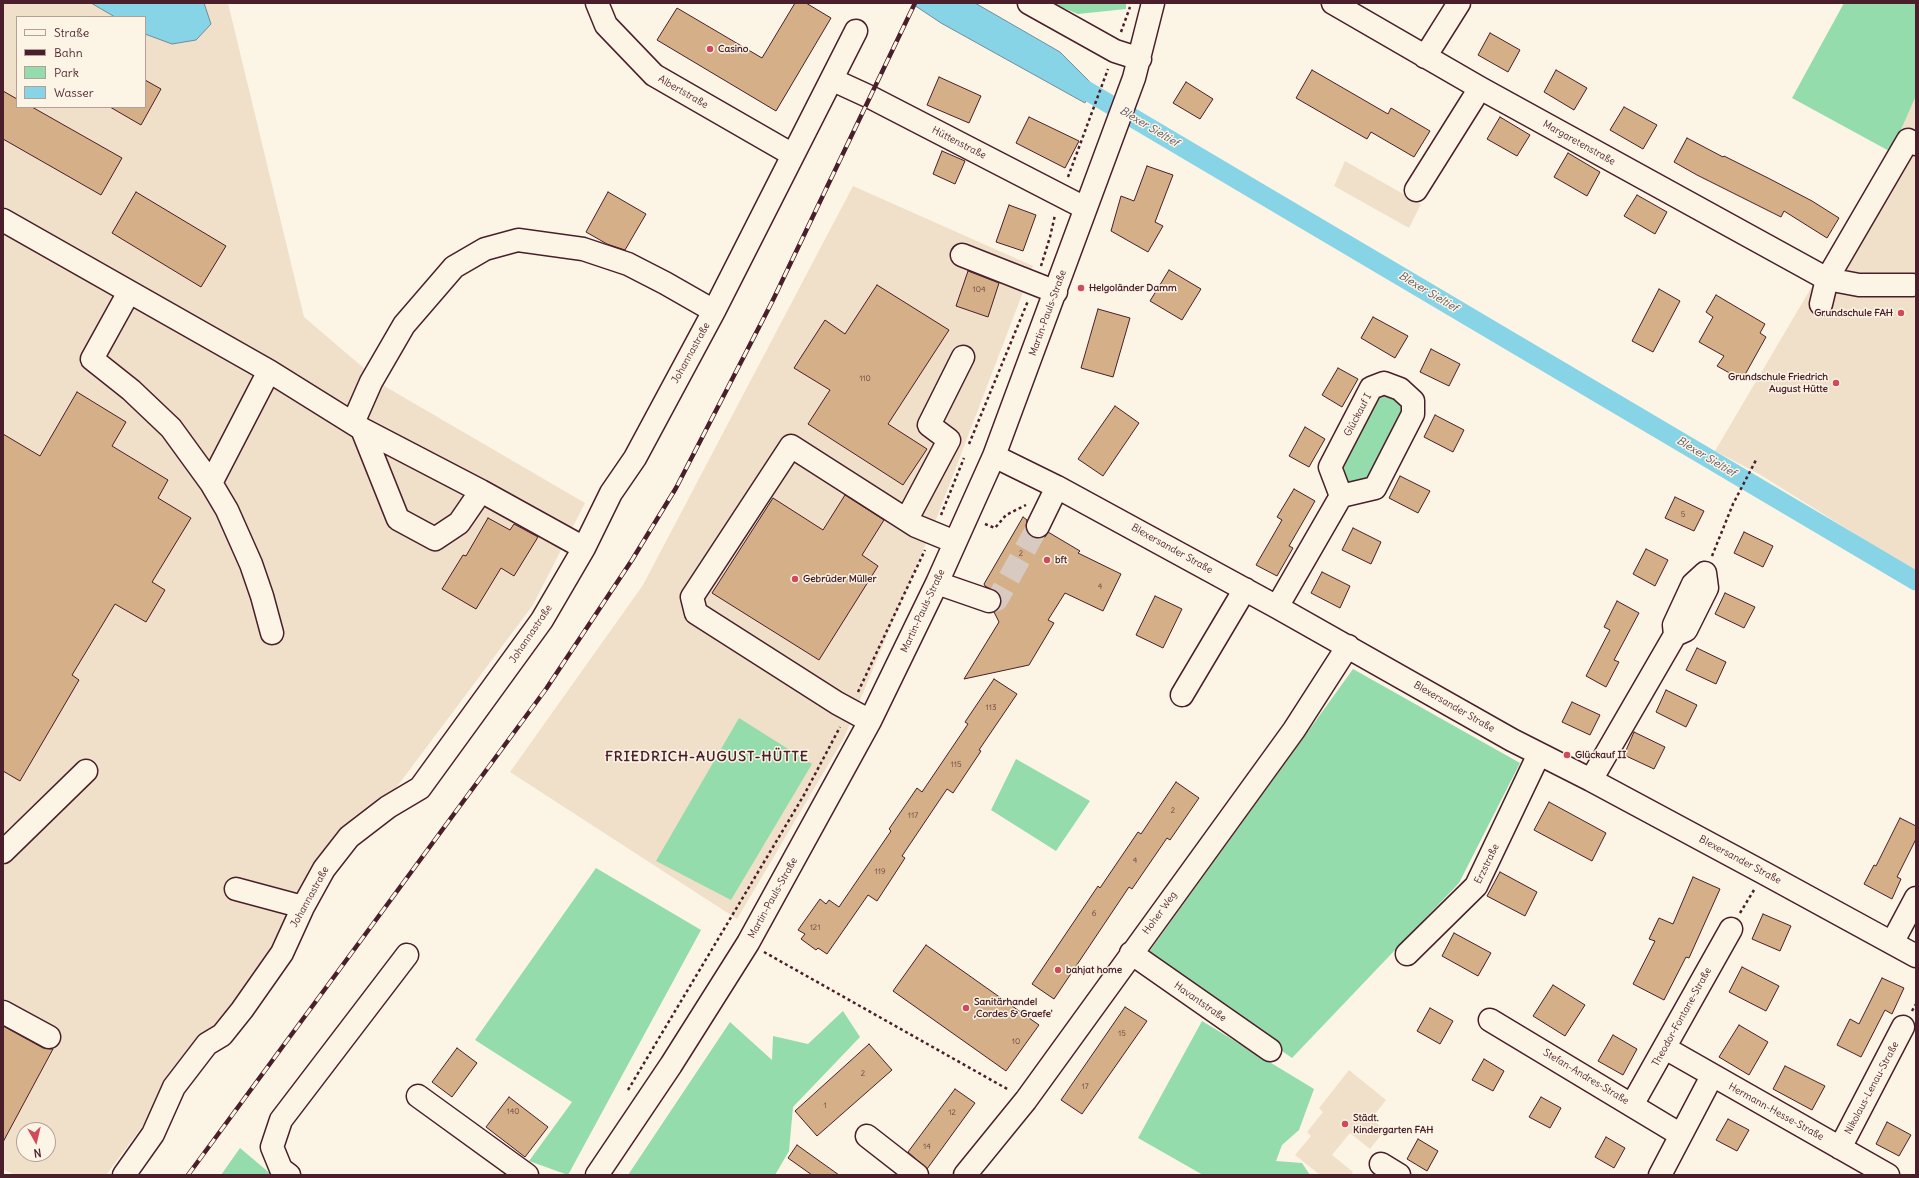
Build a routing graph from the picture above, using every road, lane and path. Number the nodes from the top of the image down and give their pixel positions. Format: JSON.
{"nodes":[{"id":1,"x":596,"y":3,"type":"edge"},
{"id":2,"x":1029,"y":3,"type":"edge"},
{"id":3,"x":1154,"y":3,"type":"edge"},
{"id":4,"x":1334,"y":3,"type":"edge"},
{"id":5,"x":1459,"y":3,"type":"edge"},
{"id":6,"x":856,"y":32,"type":"dead end"},
{"id":7,"x":1426,"y":57,"type":"junction"},
{"id":8,"x":1137,"y":69,"type":"junction"},
{"id":9,"x":833,"y":80,"type":"junction"},
{"id":10,"x":1102,"y":87,"type":"dead end"},
{"id":11,"x":1480,"y":88,"type":"junction"},
{"id":12,"x":1912,"y":142,"type":"edge"},
{"id":13,"x":793,"y":154,"type":"junction"},
{"id":14,"x":1416,"y":190,"type":"dead end"},
{"id":15,"x":1059,"y":194,"type":"junction"},
{"id":16,"x":1085,"y":208,"type":"junction"},
{"id":17,"x":3,"y":220,"type":"edge"},
{"id":18,"x":962,"y":255,"type":"dead end"},
{"id":19,"x":1827,"y":279,"type":"junction"},
{"id":20,"x":1034,"y":284,"type":"junction"},
{"id":21,"x":1914,"y":285,"type":"dead end"},
{"id":22,"x":129,"y":292,"type":"junction"},
{"id":23,"x":1056,"y":292,"type":"junction"},
{"id":24,"x":1821,"y":304,"type":"dead end"},
{"id":25,"x":714,"y":311,"type":"junction"},
{"id":26,"x":963,"y":357,"type":"dead end"},
{"id":27,"x":269,"y":371,"type":"junction"},
{"id":28,"x":357,"y":426,"type":"junction"},
{"id":29,"x":968,"y":446,"type":"dead end"},
{"id":30,"x":965,"y":454,"type":"dead end"},
{"id":31,"x":994,"y":456,"type":"junction"},
{"id":32,"x":1756,"y":460,"type":"dead end"},
{"id":33,"x":211,"y":483,"type":"junction"},
{"id":34,"x":481,"y":491,"type":"junction"},
{"id":35,"x":1053,"y":496,"type":"junction"},
{"id":36,"x":1341,"y":496,"type":"junction"},
{"id":37,"x":906,"y":519,"type":"junction"},
{"id":38,"x":1038,"y":526,"type":"tunnel mouth"},
{"id":39,"x":995,"y":528,"type":"dead end"},
{"id":40,"x":933,"y":533,"type":"junction"},
{"id":41,"x":955,"y":542,"type":"junction"},
{"id":42,"x":584,"y":548,"type":"junction"},
{"id":43,"x":1705,"y":573,"type":"joint"},
{"id":44,"x":937,"y":583,"type":"junction"},
{"id":45,"x":1245,"y":589,"type":"junction"},
{"id":46,"x":989,"y":601,"type":"dead end"},
{"id":47,"x":1277,"y":607,"type":"junction"},
{"id":48,"x":272,"y":633,"type":"dead end"},
{"id":49,"x":1348,"y":646,"type":"junction"},
{"id":50,"x":1182,"y":695,"type":"dead end"},
{"id":51,"x":849,"y":710,"type":"junction"},
{"id":52,"x":870,"y":721,"type":"junction"},
{"id":53,"x":1539,"y":754,"type":"junction"},
{"id":54,"x":86,"y":771,"type":"dead end"},
{"id":55,"x":1591,"y":780,"type":"junction"},
{"id":56,"x":5,"y":845,"type":"edge"},
{"id":57,"x":1764,"y":873,"type":"junction"},
{"id":58,"x":236,"y":889,"type":"dead end"},
{"id":59,"x":1916,"y":898,"type":"edge"},
{"id":60,"x":303,"y":907,"type":"junction"},
{"id":61,"x":1731,"y":929,"type":"joint"},
{"id":62,"x":1892,"y":942,"type":"junction"},
{"id":63,"x":748,"y":943,"type":"junction"},
{"id":64,"x":1131,"y":953,"type":"junction"},
{"id":65,"x":1408,"y":954,"type":"dead end"},
{"id":66,"x":407,"y":955,"type":"dead end"},
{"id":67,"x":1916,"y":956,"type":"edge"},
{"id":68,"x":3,"y":1012,"type":"edge"},
{"id":69,"x":1490,"y":1020,"type":"dead end"},
{"id":70,"x":1903,"y":1027,"type":"dead end"},
{"id":71,"x":48,"y":1038,"type":"dead end"},
{"id":72,"x":1665,"y":1048,"type":"junction"},
{"id":73,"x":1270,"y":1050,"type":"dead end"},
{"id":74,"x":1712,"y":1076,"type":"junction"},
{"id":75,"x":626,"y":1094,"type":"dead end"},
{"id":76,"x":418,"y":1096,"type":"dead end"},
{"id":77,"x":1026,"y":1100,"type":"junction"},
{"id":78,"x":1632,"y":1105,"type":"junction"},
{"id":79,"x":1681,"y":1135,"type":"junction"},
{"id":80,"x":867,"y":1136,"type":"dead end"},
{"id":81,"x":1840,"y":1148,"type":"junction"},
{"id":82,"x":124,"y":1175,"type":"edge"},
{"id":83,"x":289,"y":1175,"type":"edge"},
{"id":84,"x":527,"y":1175,"type":"edge"},
{"id":85,"x":597,"y":1175,"type":"edge"},
{"id":86,"x":917,"y":1175,"type":"edge"},
{"id":87,"x":965,"y":1175,"type":"edge"},
{"id":88,"x":1660,"y":1175,"type":"edge"},
{"id":89,"x":1888,"y":1175,"type":"edge"}],
"edges":[{"from":1,"to":13,"type":"street","name":"Albertstraße"},
{"from":2,"to":8,"type":"street"},
{"from":3,"to":8,"type":"street","name":"Martin-Pauls-Straße"},
{"from":4,"to":7,"type":"street","name":"Margaretenstraße"},
{"from":5,"to":7,"type":"street"},
{"from":6,"to":9,"type":"street","name":"Johannastraße"},
{"from":7,"to":11,"type":"street","name":"Margaretenstraße"},
{"from":8,"to":16,"type":"street","name":"Martin-Pauls-Straße"},
{"from":9,"to":13,"type":"street","name":"Johannastraße"},
{"from":9,"to":15,"type":"street","name":"Hüttenstraße"},
{"from":10,"to":15,"type":"path"},
{"from":11,"to":14,"type":"street"},
{"from":11,"to":19,"type":"street","name":"Margaretenstraße"},
{"from":12,"to":19,"type":"street"},
{"from":13,"to":25,"type":"street","name":"Johannastraße"},
{"from":15,"to":16,"type":"street","name":"Hüttenstraße"},
{"from":15,"to":20,"type":"path"},
{"from":16,"to":23,"type":"street","name":"Martin-Pauls-Straße"},
{"from":17,"to":22,"type":"street"},
{"from":18,"to":20,"type":"street"},
{"from":19,"to":21,"type":"street","name":"Margaretenstraße"},
{"from":19,"to":24,"type":"street"},
{"from":20,"to":23,"type":"street"},
{"from":20,"to":29,"type":"path"},
{"from":22,"to":27,"type":"street"},
{"from":22,"to":33,"type":"street"},
{"from":23,"to":31,"type":"street","name":"Martin-Pauls-Straße"},
{"from":25,"to":28,"type":"street"},
{"from":25,"to":42,"type":"street","name":"Johannastraße"},
{"from":26,"to":37,"type":"street"},
{"from":27,"to":28,"type":"street"},
{"from":27,"to":33,"type":"street"},
{"from":28,"to":34,"type":"street"},
{"from":28,"to":34,"type":"street"},
{"from":30,"to":40,"type":"path"},
{"from":31,"to":35,"type":"street","name":"Blexersander Straße"},
{"from":31,"to":41,"type":"street","name":"Martin-Pauls-Straße"},
{"from":32,"to":43,"type":"path"},
{"from":33,"to":48,"type":"street"},
{"from":34,"to":42,"type":"street"},
{"from":35,"to":38,"type":"street"},
{"from":35,"to":39,"type":"path"},
{"from":35,"to":45,"type":"street","name":"Blexersander Straße"},
{"from":36,"to":36,"type":"street","name":"Glückauf I"},
{"from":36,"to":47,"type":"street"},
{"from":37,"to":40,"type":"street"},
{"from":37,"to":51,"type":"street"},
{"from":40,"to":41,"type":"street"},
{"from":40,"to":51,"type":"path"},
{"from":41,"to":44,"type":"street","name":"Martin-Pauls-Straße"},
{"from":42,"to":60,"type":"street","name":"Johannastraße"},
{"from":43,"to":55,"type":"street"},
{"from":44,"to":46,"type":"street"},
{"from":44,"to":52,"type":"street","name":"Martin-Pauls-Straße"},
{"from":45,"to":47,"type":"street","name":"Blexersander Straße"},
{"from":45,"to":50,"type":"street"},
{"from":47,"to":49,"type":"street","name":"Blexersander Straße"},
{"from":49,"to":53,"type":"street","name":"Blexersander Straße"},
{"from":49,"to":64,"type":"street","name":"Hoher Weg"},
{"from":51,"to":52,"type":"street"},
{"from":51,"to":75,"type":"path"},
{"from":52,"to":63,"type":"street","name":"Martin-Pauls-Straße"},
{"from":53,"to":55,"type":"street","name":"Blexersander Straße"},
{"from":53,"to":65,"type":"street","name":"Erzstraße"},
{"from":54,"to":56,"type":"street"},
{"from":55,"to":57,"type":"street","name":"Blexersander Straße"},
{"from":57,"to":61,"type":"path"},
{"from":57,"to":62,"type":"street","name":"Blexersander Straße"},
{"from":58,"to":60,"type":"street"},
{"from":59,"to":62,"type":"street"},
{"from":60,"to":82,"type":"street","name":"Johannastraße"},
{"from":61,"to":72,"type":"street","name":"Theodor-Fontane-Straße"},
{"from":62,"to":67,"type":"street","name":"Blexersander Straße"},
{"from":63,"to":77,"type":"path"},
{"from":63,"to":85,"type":"street","name":"Martin-Pauls-Straße"},
{"from":64,"to":73,"type":"street","name":"Havantstraße"},
{"from":64,"to":77,"type":"street","name":"Hoher Weg"},
{"from":66,"to":83,"type":"street"},
{"from":68,"to":71,"type":"street"},
{"from":69,"to":78,"type":"street","name":"Stefan-Andres-Straße"},
{"from":70,"to":81,"type":"street","name":"Nikolaus-Lenau-Straße"},
{"from":72,"to":74,"type":"street","name":"Hermann-Hesse-Straße"},
{"from":72,"to":78,"type":"street","name":"Theodor-Fontane-Straße"},
{"from":74,"to":79,"type":"street"},
{"from":74,"to":81,"type":"street","name":"Hermann-Hesse-Straße"},
{"from":76,"to":84,"type":"street"},
{"from":77,"to":87,"type":"street","name":"Hoher Weg"},
{"from":78,"to":79,"type":"street","name":"Stefan-Andres-Straße"},
{"from":79,"to":88,"type":"street"},
{"from":80,"to":86,"type":"street"},
{"from":81,"to":89,"type":"street","name":"Hermann-Hesse-Straße"}]}
